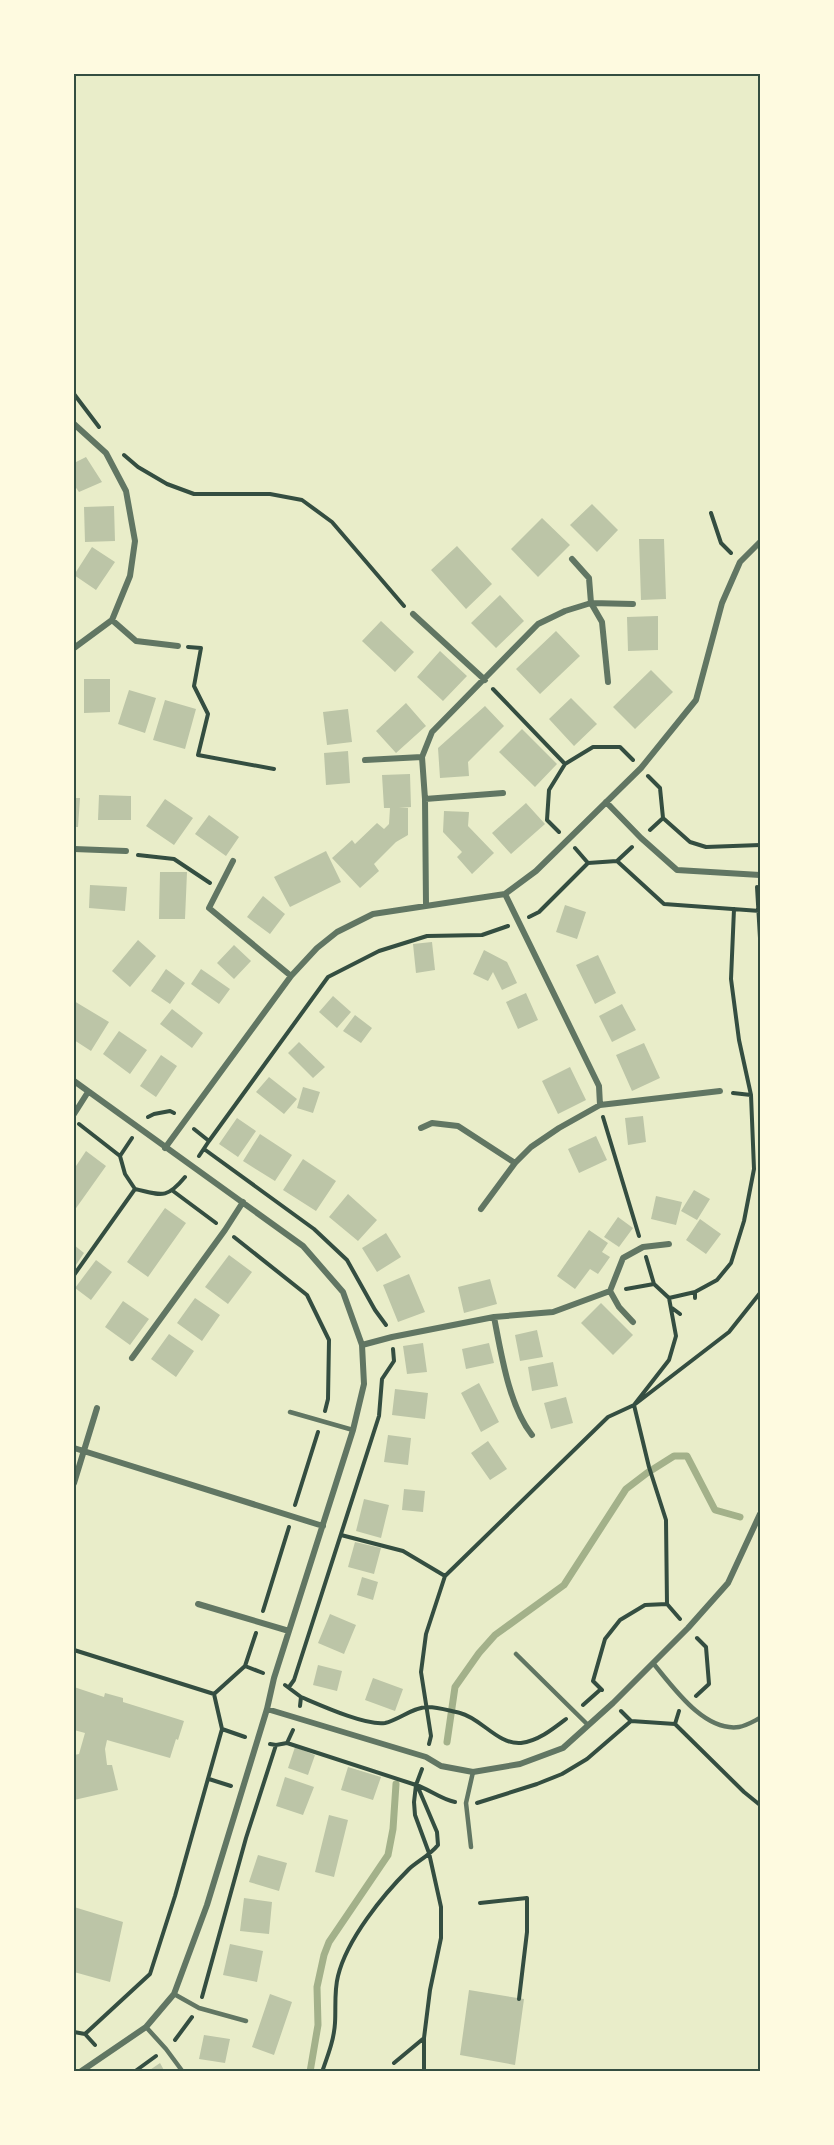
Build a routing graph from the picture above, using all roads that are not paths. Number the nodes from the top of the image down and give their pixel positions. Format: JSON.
{"nodes":[{"id":1,"x":74,"y":424,"type":"edge"},
{"id":2,"x":760,"y":542,"type":"edge"},
{"id":3,"x":572,"y":559,"type":"dead end"},
{"id":4,"x":591,"y":603,"type":"junction"},
{"id":5,"x":633,"y":604,"type":"dead end"},
{"id":6,"x":413,"y":614,"type":"road end"},
{"id":7,"x":112,"y":620,"type":"junction"},
{"id":8,"x":178,"y":646,"type":"road end"},
{"id":9,"x":74,"y":648,"type":"edge"},
{"id":10,"x":485,"y":680,"type":"junction"},
{"id":11,"x":608,"y":682,"type":"dead end"},
{"id":12,"x":422,"y":757,"type":"junction"},
{"id":13,"x":365,"y":760,"type":"dead end"},
{"id":14,"x":503,"y":793,"type":"dead end"},
{"id":15,"x":425,"y":799,"type":"junction"},
{"id":16,"x":606,"y":802,"type":"junction"},
{"id":17,"x":74,"y":849,"type":"edge"},
{"id":18,"x":126,"y":851,"type":"road end"},
{"id":19,"x":232,"y":861,"type":"dead end"},
{"id":20,"x":759,"y":875,"type":"edge"},
{"id":21,"x":506,"y":894,"type":"junction"},
{"id":22,"x":426,"y":905,"type":"junction"},
{"id":23,"x":291,"y":976,"type":"junction"},
{"id":24,"x":74,"y":1081,"type":"edge"},
{"id":25,"x":720,"y":1091,"type":"dead end"},
{"id":26,"x":88,"y":1092,"type":"junction"},
{"id":27,"x":600,"y":1105,"type":"junction"},
{"id":28,"x":74,"y":1114,"type":"edge"},
{"id":29,"x":421,"y":1128,"type":"dead end"},
{"id":30,"x":165,"y":1148,"type":"junction"},
{"id":31,"x":515,"y":1162,"type":"junction"},
{"id":32,"x":243,"y":1202,"type":"junction"},
{"id":33,"x":481,"y":1209,"type":"dead end"},
{"id":34,"x":669,"y":1244,"type":"dead end"},
{"id":35,"x":610,"y":1291,"type":"junction"},
{"id":36,"x":494,"y":1317,"type":"junction"},
{"id":37,"x":633,"y":1322,"type":"dead end"},
{"id":38,"x":362,"y":1345,"type":"junction"},
{"id":39,"x":132,"y":1358,"type":"dead end"},
{"id":40,"x":97,"y":1408,"type":"dead end"},
{"id":41,"x":290,"y":1412,"type":"dead end"},
{"id":42,"x":353,"y":1430,"type":"junction"},
{"id":43,"x":532,"y":1435,"type":"dead end"},
{"id":44,"x":74,"y":1448,"type":"edge"},
{"id":45,"x":83,"y":1450,"type":"junction"},
{"id":46,"x":74,"y":1483,"type":"edge"},
{"id":47,"x":760,"y":1514,"type":"edge"},
{"id":48,"x":323,"y":1526,"type":"junction"},
{"id":49,"x":198,"y":1604,"type":"dead end"},
{"id":50,"x":289,"y":1631,"type":"junction"},
{"id":51,"x":516,"y":1654,"type":"dead end"},
{"id":52,"x":653,"y":1663,"type":"junction"},
{"id":53,"x":267,"y":1709,"type":"junction"},
{"id":54,"x":760,"y":1718,"type":"edge"},
{"id":55,"x":588,"y":1725,"type":"junction"},
{"id":56,"x":473,"y":1772,"type":"junction"},
{"id":57,"x":471,"y":1847,"type":"dead end"},
{"id":58,"x":174,"y":1994,"type":"junction"},
{"id":59,"x":246,"y":2021,"type":"dead end"},
{"id":60,"x":146,"y":2027,"type":"junction"},
{"id":61,"x":80,"y":2072,"type":"edge"},
{"id":62,"x":183,"y":2072,"type":"edge"}],
"edges":[{"from":1,"to":7,"type":"street"},
{"from":2,"to":16,"type":"street"},
{"from":3,"to":4,"type":"street"},
{"from":4,"to":5,"type":"street"},
{"from":4,"to":10,"type":"street"},
{"from":4,"to":11,"type":"street"},
{"from":6,"to":10,"type":"street"},
{"from":7,"to":8,"type":"street"},
{"from":7,"to":9,"type":"street"},
{"from":10,"to":12,"type":"street"},
{"from":12,"to":13,"type":"street"},
{"from":12,"to":15,"type":"street"},
{"from":14,"to":15,"type":"street"},
{"from":15,"to":22,"type":"street"},
{"from":16,"to":20,"type":"street"},
{"from":16,"to":21,"type":"street"},
{"from":17,"to":18,"type":"street"},
{"from":19,"to":23,"type":"street"},
{"from":21,"to":22,"type":"street"},
{"from":21,"to":27,"type":"street"},
{"from":22,"to":23,"type":"street"},
{"from":23,"to":30,"type":"street"},
{"from":24,"to":26,"type":"street"},
{"from":25,"to":27,"type":"street"},
{"from":26,"to":28,"type":"street"},
{"from":26,"to":30,"type":"street"},
{"from":27,"to":31,"type":"street"},
{"from":29,"to":31,"type":"street"},
{"from":30,"to":32,"type":"street"},
{"from":31,"to":33,"type":"street"},
{"from":32,"to":38,"type":"street"},
{"from":32,"to":39,"type":"street"},
{"from":34,"to":35,"type":"street"},
{"from":35,"to":36,"type":"street"},
{"from":35,"to":37,"type":"street"},
{"from":36,"to":38,"type":"street"},
{"from":36,"to":43,"type":"street"},
{"from":38,"to":42,"type":"street"},
{"from":40,"to":45,"type":"street"},
{"from":41,"to":42,"type":"lane"},
{"from":42,"to":48,"type":"street"},
{"from":44,"to":45,"type":"street"},
{"from":45,"to":46,"type":"street"},
{"from":45,"to":48,"type":"street"},
{"from":47,"to":52,"type":"street"},
{"from":48,"to":50,"type":"street"},
{"from":49,"to":50,"type":"street"},
{"from":50,"to":53,"type":"street"},
{"from":51,"to":55,"type":"lane"},
{"from":52,"to":54,"type":"lane"},
{"from":52,"to":55,"type":"street"},
{"from":53,"to":56,"type":"street"},
{"from":53,"to":58,"type":"street"},
{"from":55,"to":56,"type":"street"},
{"from":56,"to":57,"type":"lane"},
{"from":58,"to":59,"type":"lane"},
{"from":58,"to":60,"type":"street"},
{"from":60,"to":61,"type":"street"},
{"from":60,"to":62,"type":"lane"}]}
